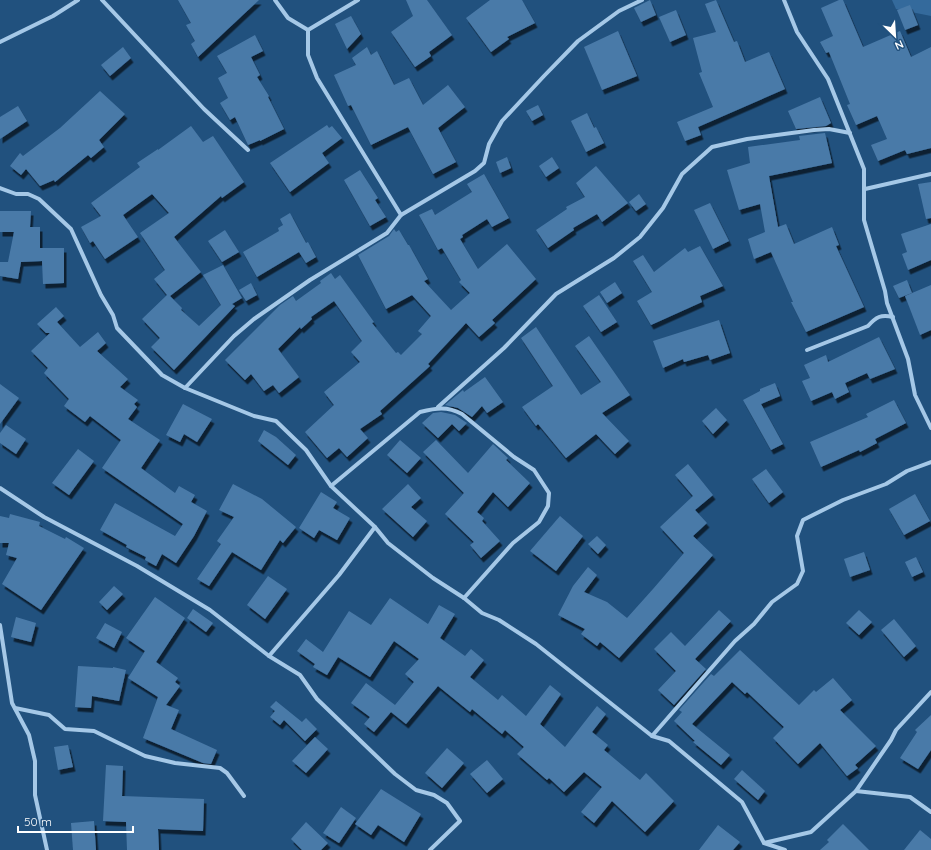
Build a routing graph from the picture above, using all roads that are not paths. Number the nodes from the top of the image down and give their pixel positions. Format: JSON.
{"nodes":[{"id":1,"x":78,"y":0,"type":"edge"},
{"id":2,"x":102,"y":0,"type":"edge"},
{"id":3,"x":275,"y":0,"type":"edge"},
{"id":4,"x":358,"y":0,"type":"edge"},
{"id":5,"x":642,"y":0,"type":"edge"},
{"id":6,"x":784,"y":0,"type":"edge"},
{"id":7,"x":308,"y":30,"type":"junction"},
{"id":8,"x":0,"y":42,"type":"edge"},
{"id":9,"x":850,"y":133,"type":"junction"},
{"id":10,"x":248,"y":150,"type":"dead end"},
{"id":11,"x":931,"y":174,"type":"edge"},
{"id":12,"x":0,"y":188,"type":"edge"},
{"id":13,"x":865,"y":190,"type":"junction"},
{"id":14,"x":401,"y":215,"type":"junction"},
{"id":15,"x":892,"y":317,"type":"junction"},
{"id":16,"x":807,"y":350,"type":"dead end"},
{"id":17,"x":185,"y":388,"type":"junction"},
{"id":18,"x":438,"y":407,"type":"junction"},
{"id":19,"x":931,"y":428,"type":"edge"},
{"id":20,"x":931,"y":462,"type":"edge"},
{"id":21,"x":331,"y":486,"type":"junction"},
{"id":22,"x":0,"y":488,"type":"edge"},
{"id":23,"x":375,"y":527,"type":"junction"},
{"id":24,"x":464,"y":598,"type":"junction"},
{"id":25,"x":0,"y":625,"type":"edge"},
{"id":26,"x":269,"y":656,"type":"junction"},
{"id":27,"x":931,"y":692,"type":"edge"},
{"id":28,"x":15,"y":708,"type":"junction"},
{"id":29,"x":652,"y":736,"type":"junction"},
{"id":30,"x":856,"y":791,"type":"junction"},
{"id":31,"x":244,"y":796,"type":"dead end"},
{"id":32,"x":931,"y":812,"type":"edge"},
{"id":33,"x":764,"y":843,"type":"junction"},
{"id":34,"x":47,"y":850,"type":"edge"},
{"id":35,"x":430,"y":850,"type":"edge"},
{"id":36,"x":785,"y":850,"type":"edge"}],
"edges":[{"from":1,"to":8,"type":"street"},
{"from":2,"to":10,"type":"street"},
{"from":3,"to":7,"type":"street"},
{"from":4,"to":7,"type":"street"},
{"from":5,"to":14,"type":"street"},
{"from":6,"to":9,"type":"street"},
{"from":7,"to":14,"type":"street"},
{"from":9,"to":13,"type":"street"},
{"from":9,"to":18,"type":"street"},
{"from":11,"to":13,"type":"street"},
{"from":12,"to":17,"type":"street"},
{"from":13,"to":15,"type":"street"},
{"from":14,"to":17,"type":"street"},
{"from":15,"to":16,"type":"street"},
{"from":15,"to":19,"type":"street"},
{"from":17,"to":21,"type":"street"},
{"from":18,"to":21,"type":"street"},
{"from":18,"to":24,"type":"street"},
{"from":20,"to":29,"type":"street"},
{"from":21,"to":23,"type":"street"},
{"from":22,"to":26,"type":"street"},
{"from":23,"to":24,"type":"street"},
{"from":23,"to":26,"type":"street"},
{"from":24,"to":29,"type":"street"},
{"from":25,"to":28,"type":"street"},
{"from":26,"to":35,"type":"street"},
{"from":27,"to":30,"type":"street"},
{"from":28,"to":31,"type":"street"},
{"from":28,"to":34,"type":"street"},
{"from":29,"to":33,"type":"street"},
{"from":30,"to":32,"type":"street"},
{"from":30,"to":33,"type":"street"},
{"from":33,"to":36,"type":"street"}]}
